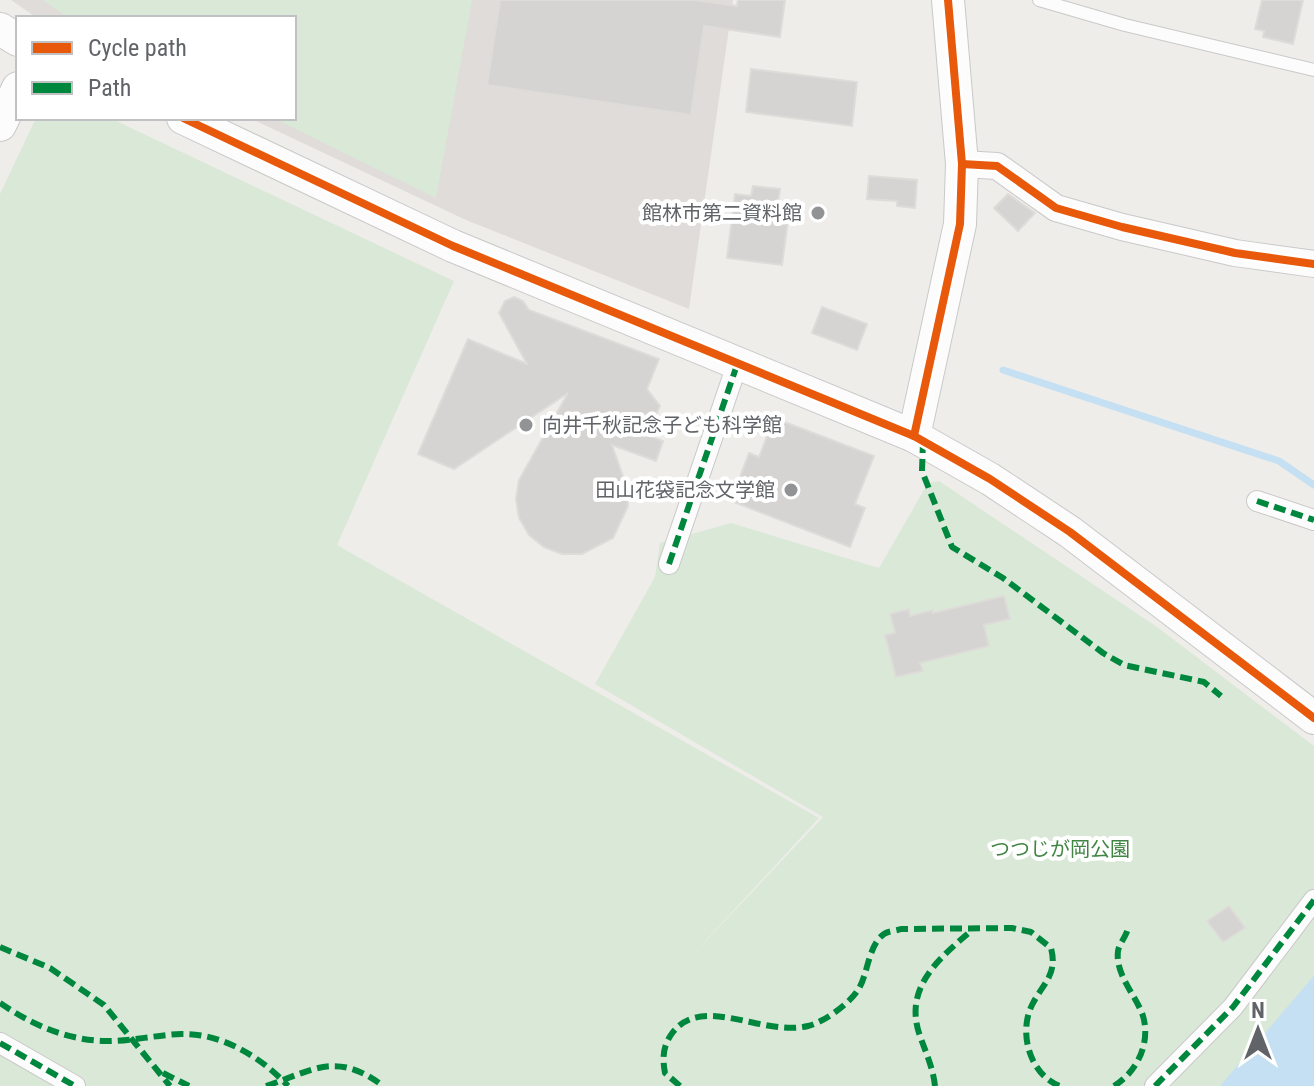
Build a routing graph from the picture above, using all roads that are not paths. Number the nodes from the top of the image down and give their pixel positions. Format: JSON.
{"nodes":[{"id":1,"x":948,"y":0,"type":"edge"},
{"id":2,"x":1039,"y":0,"type":"edge"},
{"id":3,"x":1314,"y":70,"type":"edge"},
{"id":4,"x":16,"y":92,"type":"edge"},
{"id":5,"x":187,"y":120,"type":"edge"},
{"id":6,"x":0,"y":125,"type":"edge"},
{"id":7,"x":962,"y":164,"type":"junction"},
{"id":8,"x":1314,"y":264,"type":"edge"},
{"id":9,"x":738,"y":362,"type":"junction"},
{"id":10,"x":914,"y":436,"type":"junction"},
{"id":11,"x":1257,"y":501,"type":"dead end"},
{"id":12,"x":1314,"y":520,"type":"edge"},
{"id":13,"x":669,"y":564,"type":"dead end"},
{"id":14,"x":1314,"y":718,"type":"edge"},
{"id":15,"x":1314,"y":900,"type":"edge"},
{"id":16,"x":0,"y":1043,"type":"edge"},
{"id":17,"x":75,"y":1086,"type":"edge"},
{"id":18,"x":1155,"y":1086,"type":"edge"}],
"edges":[{"from":1,"to":7,"type":"street"},
{"from":2,"to":3,"type":"lane"},
{"from":4,"to":6,"type":"street"},
{"from":5,"to":9,"type":"street"},
{"from":7,"to":8,"type":"street"},
{"from":7,"to":10,"type":"street"},
{"from":9,"to":10,"type":"street"},
{"from":9,"to":13,"type":"street"},
{"from":10,"to":14,"type":"street"},
{"from":11,"to":12,"type":"street"},
{"from":15,"to":18,"type":"street"},
{"from":16,"to":17,"type":"street"}]}
